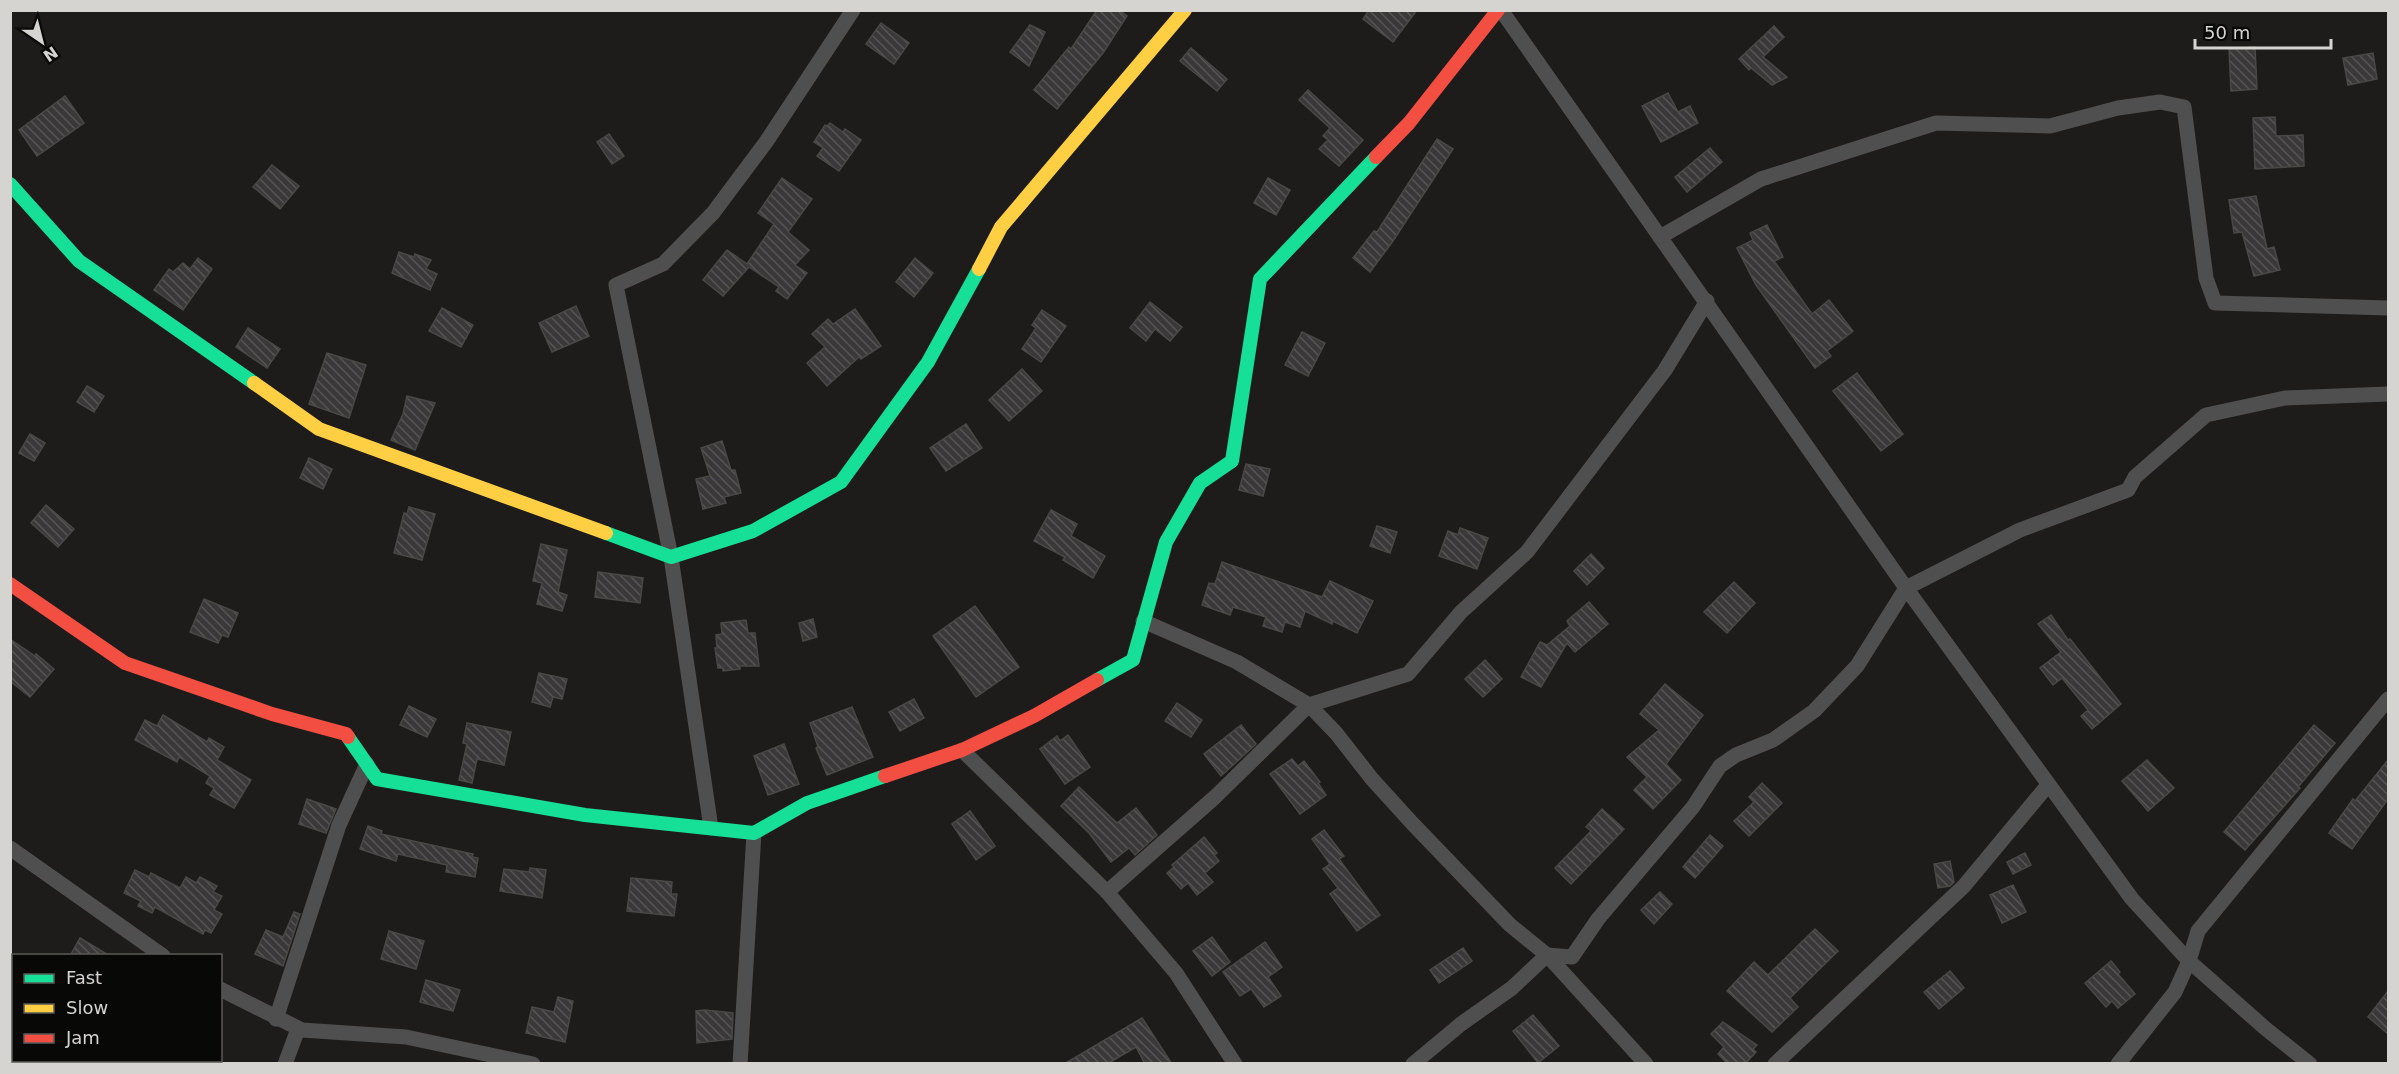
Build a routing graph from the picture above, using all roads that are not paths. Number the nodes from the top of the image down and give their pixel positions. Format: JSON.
{"nodes":[{"id":1,"x":853,"y":10,"type":"edge"},
{"id":2,"x":1499,"y":10,"type":"edge"},
{"id":3,"x":1176,"y":14,"type":"edge"},
{"id":4,"x":10,"y":184,"type":"edge"},
{"id":5,"x":1660,"y":237,"type":"junction"},
{"id":6,"x":1707,"y":301,"type":"junction"},
{"id":7,"x":2388,"y":308,"type":"edge"},
{"id":8,"x":2388,"y":394,"type":"edge"},
{"id":9,"x":671,"y":557,"type":"junction"},
{"id":10,"x":10,"y":584,"type":"edge"},
{"id":11,"x":1906,"y":588,"type":"junction"},
{"id":12,"x":1143,"y":621,"type":"junction"},
{"id":13,"x":2388,"y":699,"type":"edge"},
{"id":14,"x":1309,"y":705,"type":"junction"},
{"id":15,"x":962,"y":750,"type":"junction"},
{"id":16,"x":367,"y":764,"type":"junction"},
{"id":17,"x":2048,"y":784,"type":"junction"},
{"id":18,"x":711,"y":828,"type":"junction"},
{"id":19,"x":754,"y":833,"type":"junction"},
{"id":20,"x":10,"y":848,"type":"edge"},
{"id":21,"x":1107,"y":892,"type":"junction"},
{"id":22,"x":160,"y":954,"type":"edge"},
{"id":23,"x":1547,"y":955,"type":"junction"},
{"id":24,"x":2189,"y":961,"type":"junction"},
{"id":25,"x":222,"y":990,"type":"edge"},
{"id":26,"x":276,"y":1019,"type":"junction"},
{"id":27,"x":298,"y":1029,"type":"junction"},
{"id":28,"x":285,"y":1064,"type":"edge"},
{"id":29,"x":533,"y":1064,"type":"edge"},
{"id":30,"x":740,"y":1064,"type":"edge"},
{"id":31,"x":1235,"y":1064,"type":"edge"},
{"id":32,"x":1413,"y":1064,"type":"edge"},
{"id":33,"x":1646,"y":1064,"type":"edge"},
{"id":34,"x":1775,"y":1064,"type":"edge"},
{"id":35,"x":2118,"y":1064,"type":"edge"},
{"id":36,"x":2310,"y":1064,"type":"edge"}],
"edges":[{"from":1,"to":9,"type":"street"},
{"from":2,"to":5,"type":"street"},
{"from":2,"to":12,"type":"street"},
{"from":3,"to":9,"type":"street"},
{"from":4,"to":9,"type":"street"},
{"from":5,"to":6,"type":"street"},
{"from":5,"to":7,"type":"street"},
{"from":6,"to":11,"type":"street"},
{"from":6,"to":14,"type":"street"},
{"from":8,"to":11,"type":"street"},
{"from":9,"to":18,"type":"street"},
{"from":10,"to":16,"type":"street"},
{"from":11,"to":17,"type":"street"},
{"from":11,"to":23,"type":"street"},
{"from":12,"to":14,"type":"street"},
{"from":12,"to":15,"type":"street"},
{"from":13,"to":24,"type":"street"},
{"from":14,"to":21,"type":"street"},
{"from":14,"to":23,"type":"street"},
{"from":15,"to":19,"type":"street"},
{"from":15,"to":21,"type":"street"},
{"from":16,"to":18,"type":"street"},
{"from":16,"to":26,"type":"street"},
{"from":17,"to":24,"type":"street"},
{"from":17,"to":34,"type":"street"},
{"from":18,"to":19,"type":"street"},
{"from":19,"to":30,"type":"street"},
{"from":20,"to":22,"type":"street"},
{"from":21,"to":31,"type":"street"},
{"from":23,"to":32,"type":"street"},
{"from":23,"to":33,"type":"street"},
{"from":24,"to":35,"type":"street"},
{"from":24,"to":36,"type":"street"},
{"from":25,"to":26,"type":"street"},
{"from":26,"to":27,"type":"street"},
{"from":27,"to":28,"type":"street"},
{"from":27,"to":29,"type":"street"}]}
